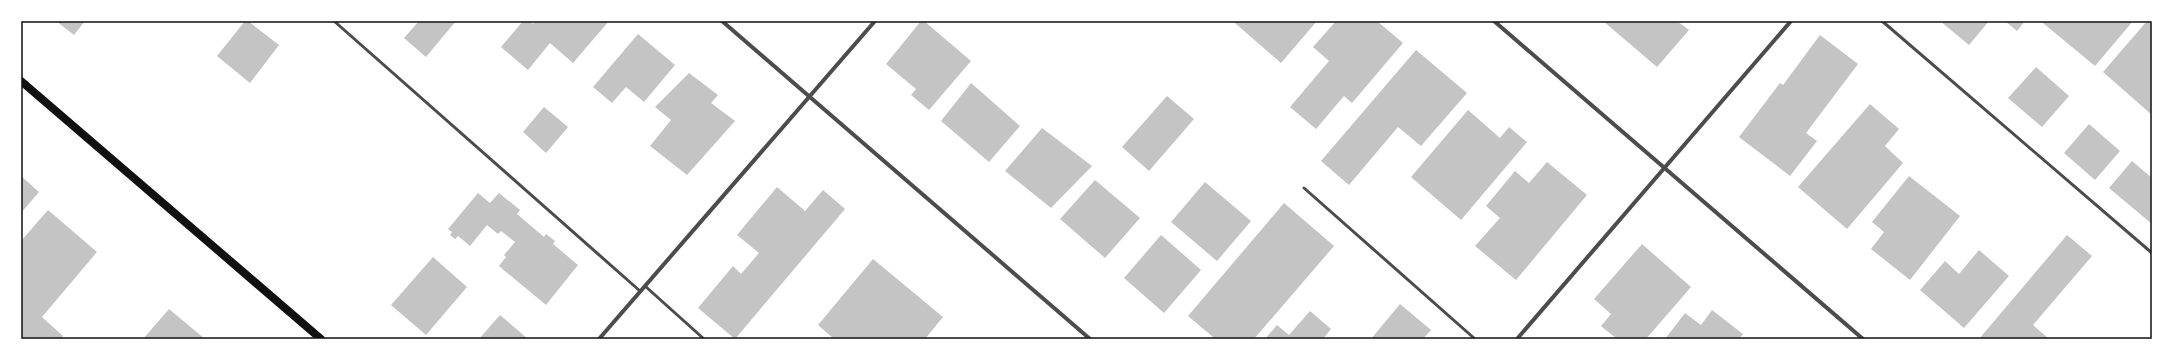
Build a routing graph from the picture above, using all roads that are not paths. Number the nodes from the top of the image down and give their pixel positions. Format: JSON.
{"nodes":[{"id":1,"x":334,"y":21,"type":"edge"},
{"id":2,"x":722,"y":21,"type":"edge"},
{"id":3,"x":874,"y":21,"type":"edge"},
{"id":4,"x":1494,"y":21,"type":"edge"},
{"id":5,"x":1791,"y":21,"type":"edge"},
{"id":6,"x":1882,"y":21,"type":"edge"},
{"id":7,"x":21,"y":81,"type":"edge"},
{"id":8,"x":810,"y":97,"type":"junction"},
{"id":9,"x":1665,"y":168,"type":"junction"},
{"id":10,"x":1304,"y":188,"type":"dead end"},
{"id":11,"x":2152,"y":253,"type":"edge"},
{"id":12,"x":645,"y":286,"type":"junction"},
{"id":13,"x":640,"y":291,"type":"junction"},
{"id":14,"x":321,"y":339,"type":"edge"},
{"id":15,"x":599,"y":339,"type":"edge"},
{"id":16,"x":704,"y":339,"type":"edge"},
{"id":17,"x":1090,"y":339,"type":"edge"},
{"id":18,"x":1475,"y":339,"type":"edge"},
{"id":19,"x":1517,"y":339,"type":"edge"},
{"id":20,"x":1863,"y":339,"type":"edge"}],
"edges":[{"from":1,"to":13,"type":"lane"},
{"from":2,"to":8,"type":"street"},
{"from":3,"to":8,"type":"street"},
{"from":4,"to":9,"type":"street"},
{"from":5,"to":9,"type":"street"},
{"from":6,"to":11,"type":"lane"},
{"from":7,"to":14,"type":"main road"},
{"from":8,"to":12,"type":"street"},
{"from":8,"to":17,"type":"street"},
{"from":9,"to":19,"type":"street"},
{"from":9,"to":20,"type":"street"},
{"from":10,"to":18,"type":"lane"},
{"from":12,"to":13,"type":"street"},
{"from":12,"to":16,"type":"lane"},
{"from":13,"to":15,"type":"street"}]}
